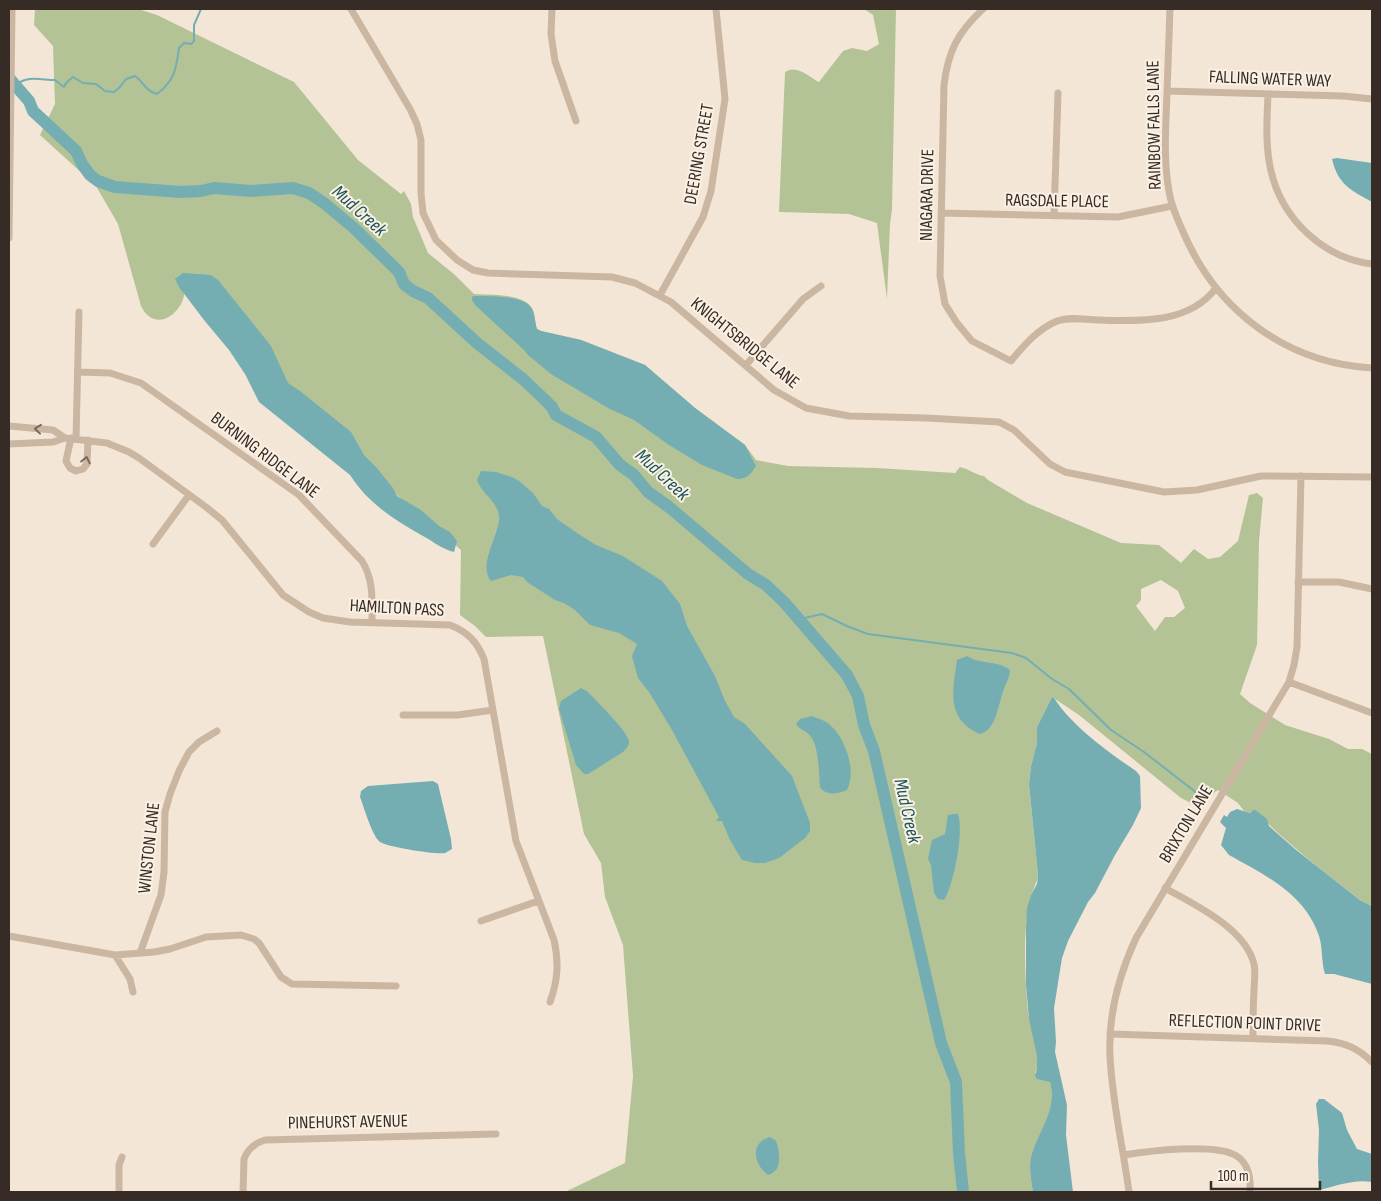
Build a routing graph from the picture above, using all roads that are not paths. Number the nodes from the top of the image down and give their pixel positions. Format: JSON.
{"nodes":[{"id":1,"x":12,"y":9,"type":"edge"},
{"id":2,"x":350,"y":9,"type":"edge"},
{"id":3,"x":552,"y":9,"type":"edge"},
{"id":4,"x":716,"y":9,"type":"edge"},
{"id":5,"x":984,"y":9,"type":"edge"},
{"id":6,"x":1170,"y":9,"type":"edge"},
{"id":7,"x":1167,"y":91,"type":"junction"},
{"id":8,"x":1058,"y":93,"type":"dead end"},
{"id":9,"x":1268,"y":94,"type":"junction"},
{"id":10,"x":1372,"y":100,"type":"edge"},
{"id":11,"x":576,"y":122,"type":"dead end"},
{"id":12,"x":1172,"y":206,"type":"junction"},
{"id":13,"x":941,"y":213,"type":"junction"},
{"id":14,"x":1054,"y":216,"type":"junction"},
{"id":15,"x":9,"y":238,"type":"edge"},
{"id":16,"x":1372,"y":264,"type":"edge"},
{"id":17,"x":821,"y":286,"type":"dead end"},
{"id":18,"x":1216,"y":288,"type":"junction"},
{"id":19,"x":660,"y":295,"type":"junction"},
{"id":20,"x":80,"y":312,"type":"dead end"},
{"id":21,"x":746,"y":365,"type":"junction"},
{"id":22,"x":1372,"y":368,"type":"edge"},
{"id":23,"x":79,"y":372,"type":"junction"},
{"id":24,"x":9,"y":426,"type":"edge"},
{"id":25,"x":71,"y":438,"type":"junction"},
{"id":26,"x":88,"y":440,"type":"junction"},
{"id":27,"x":9,"y":444,"type":"edge"},
{"id":28,"x":1301,"y":476,"type":"junction"},
{"id":29,"x":1372,"y":477,"type":"edge"},
{"id":30,"x":189,"y":495,"type":"junction"},
{"id":31,"x":153,"y":544,"type":"dead end"},
{"id":32,"x":1298,"y":582,"type":"junction"},
{"id":33,"x":1372,"y":589,"type":"edge"},
{"id":34,"x":372,"y":622,"type":"junction"},
{"id":35,"x":1289,"y":682,"type":"junction"},
{"id":36,"x":493,"y":710,"type":"junction"},
{"id":37,"x":1372,"y":713,"type":"edge"},
{"id":38,"x":403,"y":714,"type":"dead end"},
{"id":39,"x":217,"y":730,"type":"dead end"},
{"id":40,"x":1165,"y":888,"type":"junction"},
{"id":41,"x":538,"y":900,"type":"junction"},
{"id":42,"x":481,"y":921,"type":"dead end"},
{"id":43,"x":9,"y":936,"type":"edge"},
{"id":44,"x":140,"y":953,"type":"junction"},
{"id":45,"x":115,"y":955,"type":"junction"},
{"id":46,"x":396,"y":986,"type":"dead end"},
{"id":47,"x":133,"y":992,"type":"dead end"},
{"id":48,"x":550,"y":1002,"type":"dead end"},
{"id":49,"x":1110,"y":1034,"type":"junction"},
{"id":50,"x":1253,"y":1038,"type":"junction"},
{"id":51,"x":1372,"y":1062,"type":"edge"},
{"id":52,"x":496,"y":1134,"type":"dead end"},
{"id":53,"x":1124,"y":1155,"type":"junction"},
{"id":54,"x":122,"y":1157,"type":"dead end"},
{"id":55,"x":118,"y":1192,"type":"edge"},
{"id":56,"x":243,"y":1192,"type":"edge"},
{"id":57,"x":1129,"y":1192,"type":"edge"},
{"id":58,"x":1250,"y":1192,"type":"edge"}],
"edges":[{"from":1,"to":15,"type":"street"},
{"from":2,"to":19,"type":"street","name":"KNIGHTSBRIDGE LANE"},
{"from":3,"to":11,"type":"street"},
{"from":4,"to":19,"type":"street","name":"DEERING STREET"},
{"from":5,"to":13,"type":"street","name":"NIAGARA DRIVE"},
{"from":6,"to":7,"type":"street","name":"RAINBOW FALLS LANE"},
{"from":7,"to":9,"type":"street","name":"FALLING WATER WAY"},
{"from":7,"to":12,"type":"street","name":"RAINBOW FALLS LANE"},
{"from":8,"to":14,"type":"street"},
{"from":9,"to":10,"type":"street","name":"FALLING WATER WAY"},
{"from":9,"to":16,"type":"street"},
{"from":12,"to":14,"type":"street","name":"RAGSDALE PLACE"},
{"from":12,"to":18,"type":"street","name":"RAINBOW FALLS LANE"},
{"from":13,"to":14,"type":"street","name":"RAGSDALE PLACE"},
{"from":13,"to":18,"type":"street","name":"NIAGARA DRIVE"},
{"from":17,"to":21,"type":"street"},
{"from":18,"to":22,"type":"street","name":"RAINBOW FALLS LANE"},
{"from":19,"to":21,"type":"street","name":"KNIGHTSBRIDGE LANE"},
{"from":20,"to":23,"type":"street"},
{"from":21,"to":28,"type":"street","name":"KNIGHTSBRIDGE LANE"},
{"from":23,"to":25,"type":"street"},
{"from":23,"to":34,"type":"street","name":"BURNING RIDGE LANE"},
{"from":25,"to":24,"type":"street","name":"HAMILTON PASS","one_way":true},
{"from":25,"to":26,"type":"street","name":"HAMILTON PASS"},
{"from":25,"to":26,"type":"street","one_way":true},
{"from":25,"to":27,"type":"street","name":"HAMILTON PASS"},
{"from":26,"to":30,"type":"street","name":"HAMILTON PASS"},
{"from":28,"to":29,"type":"street","name":"KNIGHTSBRIDGE LANE"},
{"from":28,"to":32,"type":"street","name":"BRIXTON LANE"},
{"from":30,"to":31,"type":"street"},
{"from":30,"to":34,"type":"street","name":"HAMILTON PASS"},
{"from":32,"to":33,"type":"street"},
{"from":32,"to":35,"type":"street","name":"BRIXTON LANE"},
{"from":34,"to":36,"type":"street","name":"HAMILTON PASS"},
{"from":35,"to":37,"type":"street"},
{"from":35,"to":40,"type":"street","name":"BRIXTON LANE"},
{"from":36,"to":38,"type":"street"},
{"from":36,"to":41,"type":"street","name":"HAMILTON PASS"},
{"from":39,"to":44,"type":"street","name":"WINSTON LANE"},
{"from":40,"to":49,"type":"street","name":"BRIXTON LANE"},
{"from":40,"to":50,"type":"street"},
{"from":41,"to":42,"type":"street"},
{"from":41,"to":48,"type":"street","name":"HAMILTON PASS"},
{"from":43,"to":45,"type":"street"},
{"from":44,"to":45,"type":"street"},
{"from":44,"to":46,"type":"street"},
{"from":45,"to":47,"type":"street"},
{"from":49,"to":50,"type":"street","name":"REFLECTION POINT DRIVE"},
{"from":49,"to":53,"type":"street","name":"BRIXTON LANE"},
{"from":50,"to":51,"type":"street","name":"REFLECTION POINT DRIVE"},
{"from":52,"to":56,"type":"street","name":"PINEHURST AVENUE"},
{"from":53,"to":57,"type":"street","name":"BRIXTON LANE"},
{"from":53,"to":58,"type":"street"},
{"from":54,"to":55,"type":"street"}]}
